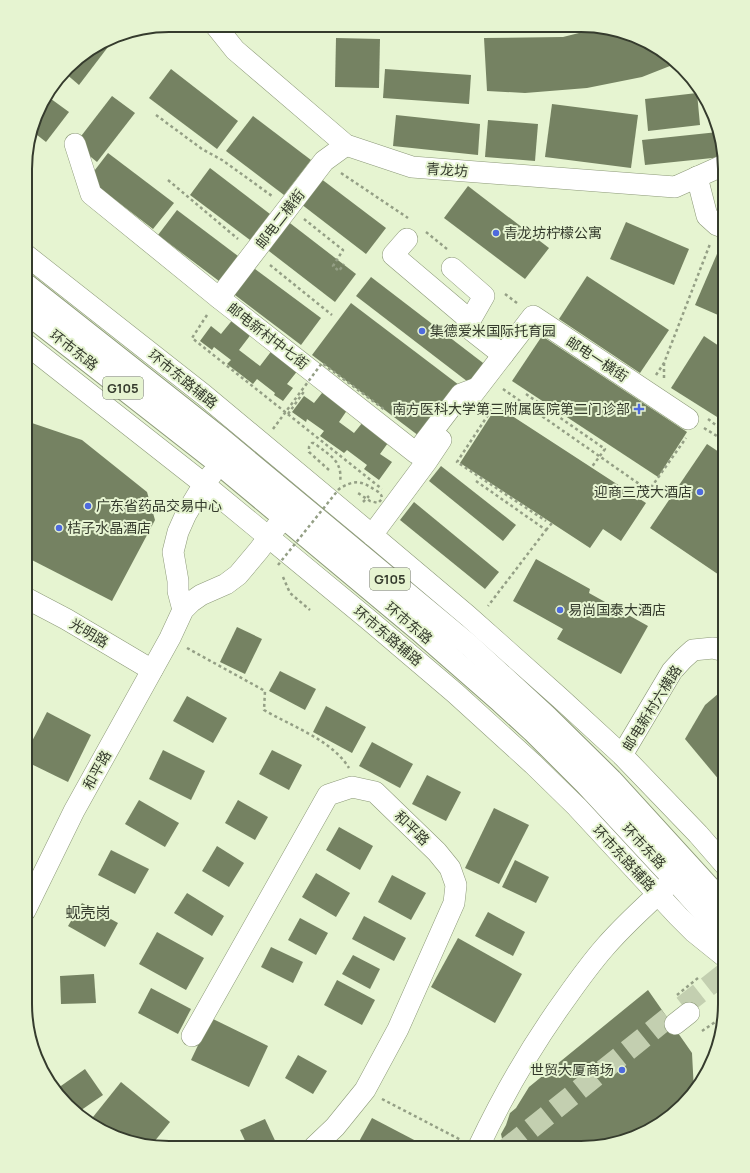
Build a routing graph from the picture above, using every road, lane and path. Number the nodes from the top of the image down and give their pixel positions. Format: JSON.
{"nodes":[{"id":1,"x":221,"y":32,"type":"edge"},
{"id":2,"x":156,"y":115,"type":"dead end"},
{"id":3,"x":75,"y":144,"type":"dead end"},
{"id":4,"x":346,"y":145,"type":"junction"},
{"id":5,"x":324,"y":161,"type":"junction"},
{"id":6,"x":718,"y":168,"type":"edge"},
{"id":7,"x":697,"y":177,"type":"junction"},
{"id":8,"x":289,"y":207,"type":"junction"},
{"id":9,"x":718,"y":225,"type":"edge"},
{"id":10,"x":413,"y":229,"type":"junction"},
{"id":11,"x":718,"y":234,"type":"edge"},
{"id":12,"x":32,"y":260,"type":"edge"},
{"id":13,"x":452,"y":260,"type":"joint"},
{"id":14,"x":344,"y":264,"type":"dead end"},
{"id":15,"x":32,"y":290,"type":"edge"},
{"id":16,"x":502,"y":292,"type":"dead end"},
{"id":17,"x":219,"y":298,"type":"junction"},
{"id":18,"x":533,"y":316,"type":"junction"},
{"id":19,"x":32,"y":317,"type":"edge"},
{"id":20,"x":468,"y":324,"type":"junction"},
{"id":21,"x":32,"y":349,"type":"edge"},
{"id":22,"x":503,"y":355,"type":"junction"},
{"id":23,"x":664,"y":363,"type":"dead end"},
{"id":24,"x":317,"y":375,"type":"junction"},
{"id":25,"x":481,"y":383,"type":"junction"},
{"id":26,"x":526,"y":394,"type":"dead end"},
{"id":27,"x":385,"y":410,"type":"dead end"},
{"id":28,"x":288,"y":414,"type":"junction"},
{"id":29,"x":694,"y":428,"type":"junction"},
{"id":30,"x":273,"y":429,"type":"dead end"},
{"id":31,"x":718,"y":438,"type":"edge"},
{"id":32,"x":220,"y":464,"type":"junction"},
{"id":33,"x":591,"y":468,"type":"dead end"},
{"id":34,"x":329,"y":470,"type":"dead end"},
{"id":35,"x":476,"y":481,"type":"dead end"},
{"id":36,"x":204,"y":484,"type":"junction"},
{"id":37,"x":339,"y":489,"type":"junction"},
{"id":38,"x":384,"y":491,"type":"dead end"},
{"id":39,"x":358,"y":493,"type":"dead end"},
{"id":40,"x":283,"y":517,"type":"junction"},
{"id":41,"x":546,"y":521,"type":"dead end"},
{"id":42,"x":552,"y":523,"type":"dead end"},
{"id":43,"x":546,"y":530,"type":"junction"},
{"id":44,"x":372,"y":535,"type":"junction"},
{"id":45,"x":268,"y":537,"type":"junction"},
{"id":46,"x":32,"y":601,"type":"edge"},
{"id":47,"x":487,"y":608,"type":"dead end"},
{"id":48,"x":183,"y":610,"type":"junction"},
{"id":49,"x":310,"y":610,"type":"dead end"},
{"id":50,"x":170,"y":638,"type":"junction"},
{"id":51,"x":718,"y":649,"type":"edge"},
{"id":52,"x":152,"y":670,"type":"junction"},
{"id":53,"x":622,"y":755,"type":"junction"},
{"id":54,"x":352,"y":787,"type":"junction"},
{"id":55,"x":718,"y":857,"type":"edge"},
{"id":56,"x":675,"y":880,"type":"junction"},
{"id":57,"x":658,"y":895,"type":"junction"},
{"id":58,"x":718,"y":896,"type":"edge"},
{"id":59,"x":32,"y":897,"type":"edge"},
{"id":60,"x":718,"y":928,"type":"edge"},
{"id":61,"x":718,"y":951,"type":"edge"},
{"id":62,"x":698,"y":978,"type":"dead end"},
{"id":63,"x":677,"y":1012,"type":"dead end"},
{"id":64,"x":192,"y":1036,"type":"dead end"},
{"id":65,"x":365,"y":1090,"type":"junction"},
{"id":66,"x":320,"y":1141,"type":"edge"},
{"id":67,"x":464,"y":1141,"type":"edge"},
{"id":68,"x":472,"y":1141,"type":"edge"}],
"edges":[{"from":1,"to":4,"type":"street","name":"青龙坊"},
{"from":2,"to":8,"type":"path"},
{"from":3,"to":17,"type":"street","name":"邮电新村中七街"},
{"from":4,"to":5,"type":"street","name":"邮电二横街"},
{"from":4,"to":7,"type":"street","name":"青龙坊"},
{"from":5,"to":8,"type":"street","name":"邮电二横街"},
{"from":5,"to":10,"type":"path"},
{"from":6,"to":7,"type":"street","name":"青龙坊"},
{"from":7,"to":9,"type":"street"},
{"from":8,"to":14,"type":"path"},
{"from":8,"to":17,"type":"street","name":"邮电二横街"},
{"from":10,"to":13,"type":"path"},
{"from":10,"to":20,"type":"street"},
{"from":11,"to":23,"type":"path"},
{"from":12,"to":44,"type":"street","name":"环市东路辅路"},
{"from":13,"to":20,"type":"street"},
{"from":15,"to":58,"type":"highway","name":"环市东路","number":"G105"},
{"from":16,"to":18,"type":"path"},
{"from":17,"to":24,"type":"street","name":"邮电新村中七街"},
{"from":17,"to":28,"type":"path"},
{"from":18,"to":22,"type":"street"},
{"from":18,"to":29,"type":"street","name":"邮电一横街"},
{"from":19,"to":32,"type":"highway","name":"环市东路","number":"G105"},
{"from":20,"to":22,"type":"street"},
{"from":21,"to":36,"type":"street","name":"环市东路辅路"},
{"from":22,"to":25,"type":"street"},
{"from":24,"to":25,"type":"street","name":"邮电新村中七街"},
{"from":24,"to":28,"type":"path"},
{"from":25,"to":29,"type":"path"},
{"from":25,"to":41,"type":"path"},
{"from":25,"to":44,"type":"street"},
{"from":26,"to":33,"type":"path","bridge":true},
{"from":27,"to":30,"type":"path","bridge":true},
{"from":28,"to":38,"type":"path"},
{"from":29,"to":31,"type":"path"},
{"from":32,"to":36,"type":"street"},
{"from":32,"to":40,"type":"highway","name":"环市东路","number":"G105"},
{"from":34,"to":37,"type":"path"},
{"from":35,"to":43,"type":"path"},
{"from":36,"to":45,"type":"street","name":"环市东路辅路"},
{"from":36,"to":48,"type":"street"},
{"from":37,"to":39,"type":"path","bridge":true},
{"from":37,"to":49,"type":"path","bridge":true},
{"from":40,"to":45,"type":"street","name":"和平路"},
{"from":40,"to":56,"type":"highway","name":"环市东路","number":"G105"},
{"from":42,"to":43,"type":"path"},
{"from":43,"to":47,"type":"path"},
{"from":44,"to":53,"type":"street","name":"环市东路辅路"},
{"from":45,"to":48,"type":"street","name":"和平路"},
{"from":45,"to":57,"type":"street","name":"环市东路辅路"},
{"from":46,"to":52,"type":"street","name":"光明路"},
{"from":48,"to":50,"type":"street","name":"和平路"},
{"from":50,"to":52,"type":"street","name":"和平路"},
{"from":50,"to":54,"type":"path"},
{"from":51,"to":53,"type":"street","name":"邮电新村六横路"},
{"from":52,"to":59,"type":"street","name":"和平路"},
{"from":53,"to":55,"type":"street","name":"环市东路辅路"},
{"from":54,"to":64,"type":"street"},
{"from":54,"to":65,"type":"street","name":"和平路"},
{"from":56,"to":57,"type":"street"},
{"from":56,"to":60,"type":"highway","name":"环市东路","number":"G105"},
{"from":57,"to":61,"type":"street","name":"环市东路辅路"},
{"from":57,"to":68,"type":"street"},
{"from":62,"to":63,"type":"path"},
{"from":65,"to":66,"type":"street","name":"和平路"},
{"from":65,"to":67,"type":"path"}]}
